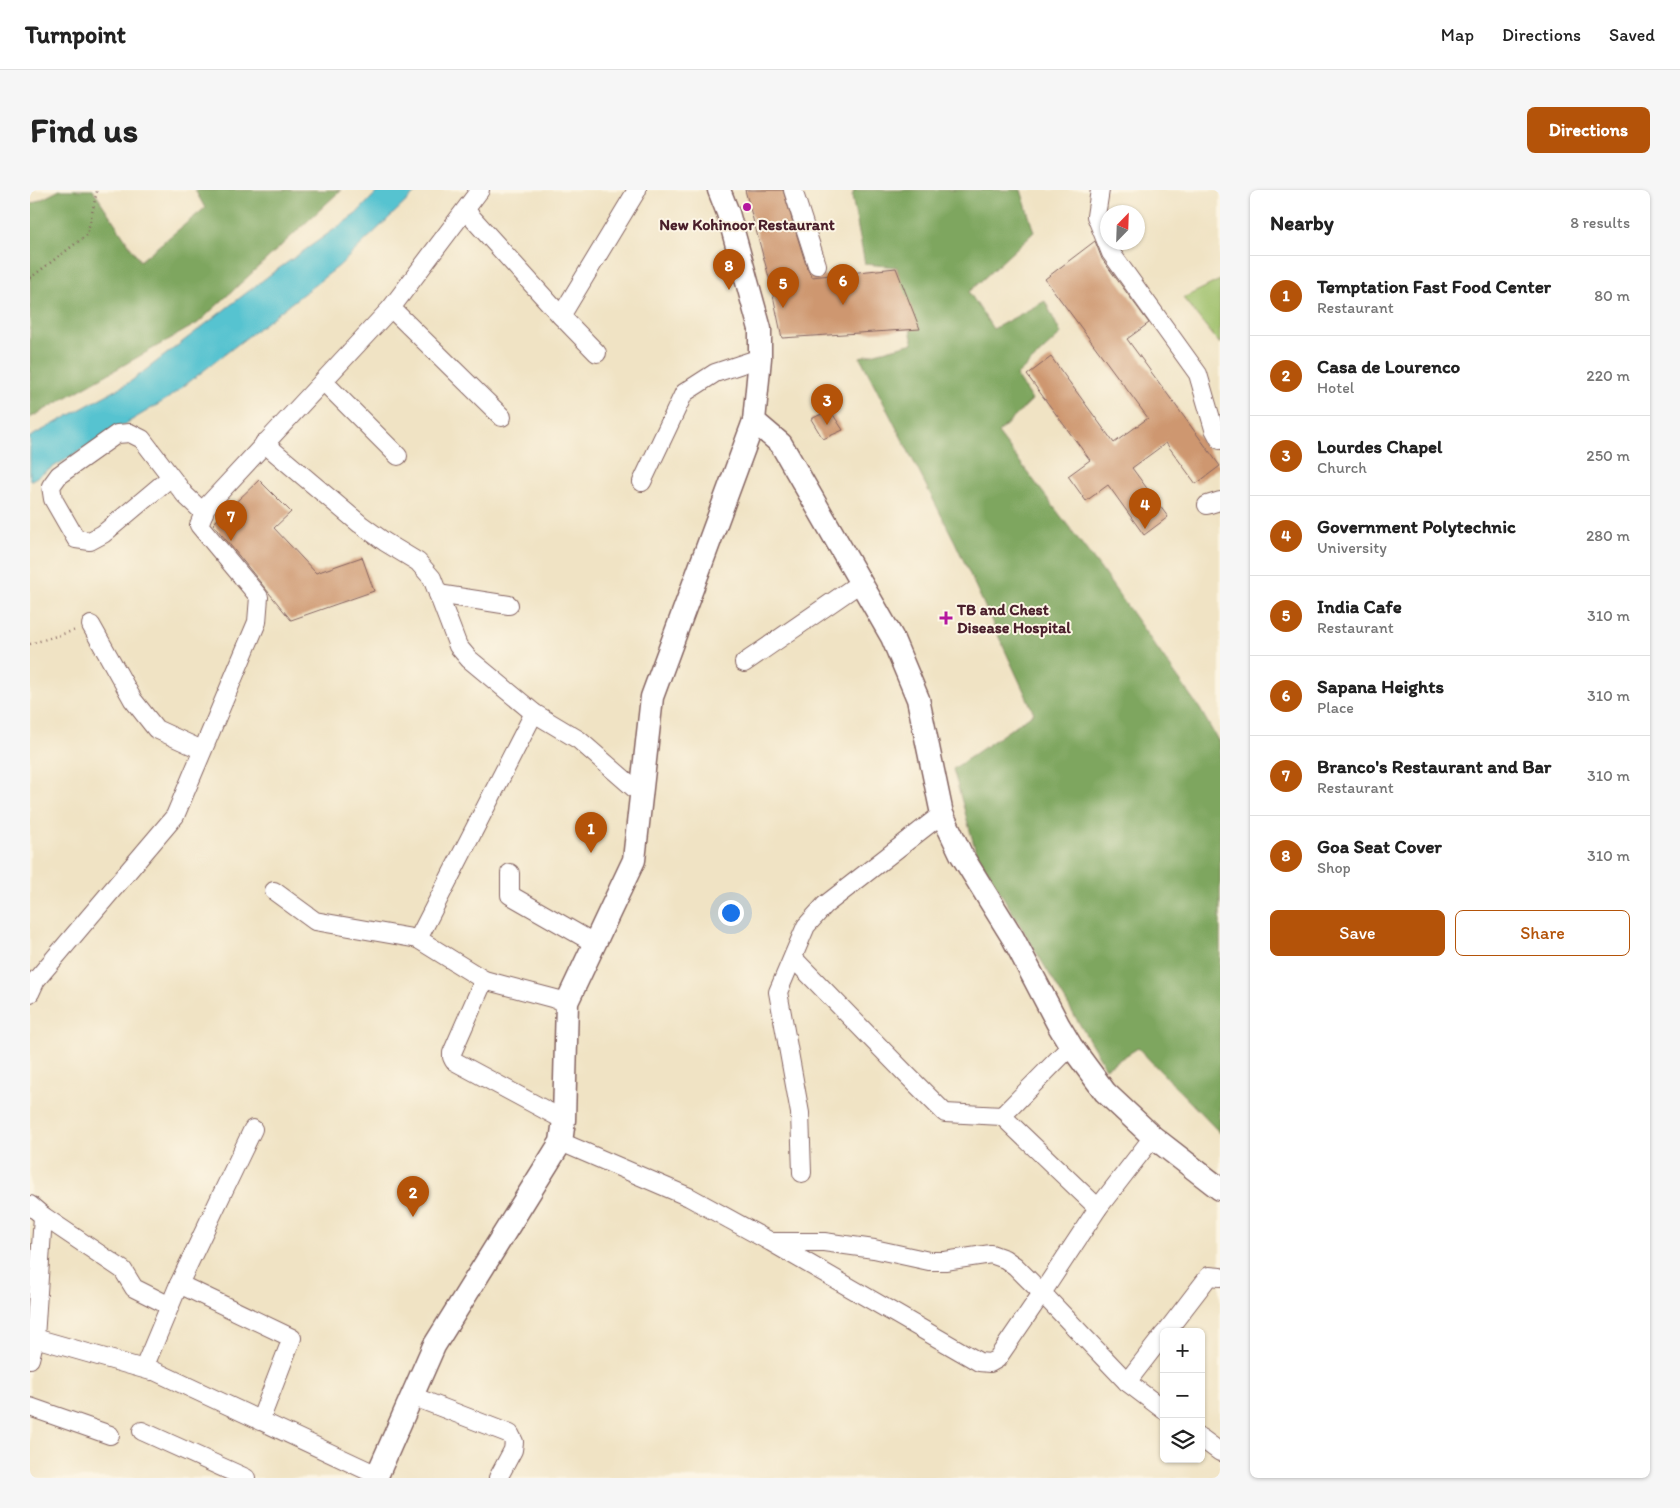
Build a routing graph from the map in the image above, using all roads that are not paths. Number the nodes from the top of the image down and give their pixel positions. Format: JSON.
{"nodes":[{"id":1,"x":480,"y":190,"type":"edge"},
{"id":2,"x":637,"y":190,"type":"edge"},
{"id":3,"x":719,"y":190,"type":"edge"},
{"id":4,"x":793,"y":190,"type":"edge"},
{"id":5,"x":1100,"y":190,"type":"edge"},
{"id":6,"x":466,"y":211,"type":"junction"},
{"id":7,"x":817,"y":265,"type":"dead end"},
{"id":8,"x":391,"y":308,"type":"junction"},
{"id":9,"x":561,"y":316,"type":"junction"},
{"id":10,"x":596,"y":352,"type":"dead end"},
{"id":11,"x":760,"y":358,"type":"junction"},
{"id":12,"x":323,"y":381,"type":"junction"},
{"id":13,"x":502,"y":417,"type":"dead end"},
{"id":14,"x":754,"y":421,"type":"junction"},
{"id":15,"x":1220,"y":440,"type":"edge"},
{"id":16,"x":264,"y":443,"type":"junction"},
{"id":17,"x":398,"y":456,"type":"dead end"},
{"id":18,"x":171,"y":477,"type":"junction"},
{"id":19,"x":642,"y":482,"type":"dead end"},
{"id":20,"x":204,"y":513,"type":"junction"},
{"id":21,"x":860,"y":583,"type":"junction"},
{"id":22,"x":438,"y":594,"type":"junction"},
{"id":23,"x":509,"y":605,"type":"dead end"},
{"id":24,"x":92,"y":625,"type":"road end"},
{"id":25,"x":744,"y":663,"type":"dead end"},
{"id":26,"x":534,"y":713,"type":"junction"},
{"id":27,"x":202,"y":750,"type":"junction"},
{"id":28,"x":642,"y":796,"type":"junction"},
{"id":29,"x":942,"y":814,"type":"junction"},
{"id":30,"x":510,"y":873,"type":"dead end"},
{"id":31,"x":274,"y":891,"type":"dead end"},
{"id":32,"x":418,"y":939,"type":"junction"},
{"id":33,"x":594,"y":942,"type":"junction"},
{"id":34,"x":793,"y":958,"type":"junction"},
{"id":35,"x":484,"y":980,"type":"junction"},
{"id":36,"x":30,"y":993,"type":"edge"},
{"id":37,"x":567,"y":1002,"type":"junction"},
{"id":38,"x":1071,"y":1046,"type":"junction"},
{"id":39,"x":1002,"y":1116,"type":"junction"},
{"id":40,"x":253,"y":1129,"type":"dead end"},
{"id":41,"x":563,"y":1131,"type":"junction"},
{"id":42,"x":1153,"y":1137,"type":"junction"},
{"id":43,"x":802,"y":1173,"type":"dead end"},
{"id":44,"x":1220,"y":1188,"type":"edge"},
{"id":45,"x":1098,"y":1208,"type":"junction"},
{"id":46,"x":36,"y":1210,"type":"edge"},
{"id":47,"x":771,"y":1242,"type":"junction"},
{"id":48,"x":1220,"y":1277,"type":"edge"},
{"id":49,"x":179,"y":1284,"type":"junction"},
{"id":50,"x":1042,"y":1293,"type":"junction"},
{"id":51,"x":170,"y":1306,"type":"junction"},
{"id":52,"x":1169,"y":1328,"type":"edge"},
{"id":53,"x":35,"y":1338,"type":"junction"},
{"id":54,"x":1160,"y":1339,"type":"edge"},
{"id":55,"x":30,"y":1358,"type":"edge"},
{"id":56,"x":150,"y":1371,"type":"junction"},
{"id":57,"x":1127,"y":1382,"type":"junction"},
{"id":58,"x":412,"y":1396,"type":"junction"},
{"id":59,"x":1160,"y":1407,"type":"edge"},
{"id":60,"x":30,"y":1408,"type":"edge"},
{"id":61,"x":260,"y":1421,"type":"junction"},
{"id":62,"x":142,"y":1431,"type":"dead end"},
{"id":63,"x":110,"y":1435,"type":"dead end"},
{"id":64,"x":1205,"y":1441,"type":"edge"},
{"id":65,"x":1220,"y":1452,"type":"edge"},
{"id":66,"x":377,"y":1476,"type":"edge"},
{"id":67,"x":246,"y":1478,"type":"edge"},
{"id":68,"x":498,"y":1478,"type":"edge"}],
"edges":[{"from":1,"to":6,"type":"street"},
{"from":2,"to":9,"type":"street"},
{"from":3,"to":11,"type":"main road"},
{"from":4,"to":7,"type":"street"},
{"from":5,"to":15,"type":"street"},
{"from":6,"to":8,"type":"street"},
{"from":6,"to":9,"type":"street"},
{"from":8,"to":12,"type":"street"},
{"from":8,"to":13,"type":"street"},
{"from":9,"to":10,"type":"street"},
{"from":11,"to":14,"type":"main road"},
{"from":11,"to":19,"type":"street"},
{"from":12,"to":16,"type":"street"},
{"from":12,"to":17,"type":"street"},
{"from":14,"to":21,"type":"main road"},
{"from":14,"to":28,"type":"main road"},
{"from":16,"to":20,"type":"street"},
{"from":16,"to":22,"type":"street"},
{"from":18,"to":18,"type":"street"},
{"from":18,"to":20,"type":"street"},
{"from":20,"to":27,"type":"street"},
{"from":21,"to":25,"type":"street"},
{"from":21,"to":29,"type":"main road"},
{"from":22,"to":23,"type":"street"},
{"from":22,"to":26,"type":"street"},
{"from":24,"to":27,"type":"street"},
{"from":26,"to":28,"type":"street"},
{"from":26,"to":32,"type":"street"},
{"from":27,"to":36,"type":"street"},
{"from":28,"to":33,"type":"main road"},
{"from":29,"to":34,"type":"street"},
{"from":29,"to":38,"type":"main road"},
{"from":30,"to":33,"type":"street"},
{"from":31,"to":32,"type":"street"},
{"from":32,"to":35,"type":"street"},
{"from":33,"to":37,"type":"main road"},
{"from":34,"to":39,"type":"street"},
{"from":34,"to":43,"type":"street"},
{"from":35,"to":37,"type":"street"},
{"from":35,"to":41,"type":"street"},
{"from":37,"to":41,"type":"main road"},
{"from":38,"to":39,"type":"street"},
{"from":38,"to":42,"type":"main road"},
{"from":39,"to":45,"type":"street"},
{"from":40,"to":49,"type":"street"},
{"from":41,"to":47,"type":"street"},
{"from":41,"to":58,"type":"main road"},
{"from":42,"to":44,"type":"main road"},
{"from":42,"to":45,"type":"street"},
{"from":45,"to":50,"type":"street"},
{"from":46,"to":51,"type":"street"},
{"from":46,"to":53,"type":"street"},
{"from":47,"to":50,"type":"street"},
{"from":47,"to":50,"type":"street"},
{"from":48,"to":52,"type":"street"},
{"from":49,"to":51,"type":"street"},
{"from":49,"to":61,"type":"street"},
{"from":50,"to":57,"type":"street"},
{"from":51,"to":56,"type":"street"},
{"from":53,"to":55,"type":"street"},
{"from":53,"to":56,"type":"street"},
{"from":54,"to":57,"type":"street"},
{"from":56,"to":61,"type":"street"},
{"from":57,"to":59,"type":"street"},
{"from":58,"to":66,"type":"main road"},
{"from":58,"to":68,"type":"street"},
{"from":60,"to":63,"type":"street"},
{"from":61,"to":66,"type":"street"},
{"from":62,"to":67,"type":"street"},
{"from":64,"to":65,"type":"street"}]}
